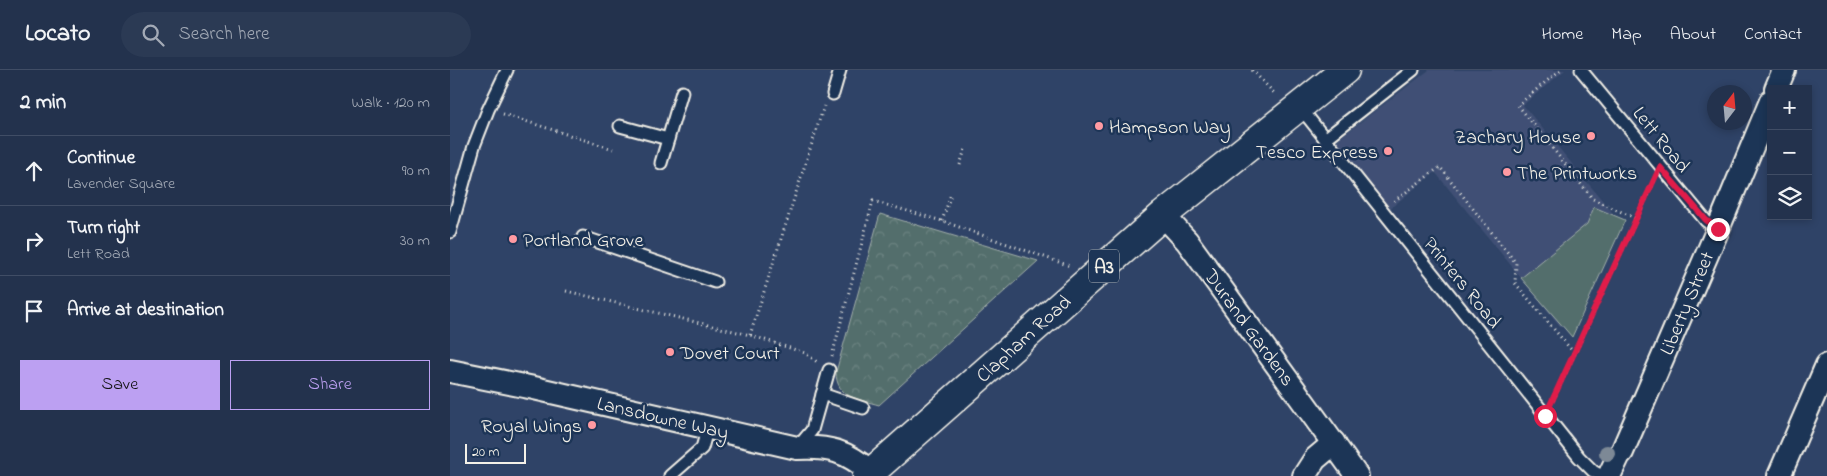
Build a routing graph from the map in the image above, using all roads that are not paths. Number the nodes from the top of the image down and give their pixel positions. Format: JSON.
{"nodes":[{"id":1,"x":507,"y":70,"type":"edge"},
{"id":2,"x":840,"y":70,"type":"edge"},
{"id":3,"x":1345,"y":70,"type":"edge"},
{"id":4,"x":1413,"y":70,"type":"edge"},
{"id":5,"x":1581,"y":70,"type":"edge"},
{"id":6,"x":1784,"y":70,"type":"edge"},
{"id":7,"x":1778,"y":85,"type":"edge"},
{"id":8,"x":682,"y":92,"type":"dead end"},
{"id":9,"x":829,"y":98,"type":"road end"},
{"id":10,"x":1295,"y":110,"type":"junction"},
{"id":11,"x":1767,"y":111,"type":"edge"},
{"id":12,"x":620,"y":126,"type":"dead end"},
{"id":13,"x":668,"y":139,"type":"junction"},
{"id":14,"x":1325,"y":140,"type":"junction"},
{"id":15,"x":660,"y":162,"type":"dead end"},
{"id":16,"x":1163,"y":215,"type":"junction"},
{"id":17,"x":1718,"y":229,"type":"junction"},
{"id":18,"x":450,"y":232,"type":"edge"},
{"id":19,"x":583,"y":237,"type":"dead end"},
{"id":20,"x":715,"y":282,"type":"dead end"},
{"id":21,"x":1827,"y":365,"type":"edge"},
{"id":22,"x":829,"y":370,"type":"road end"},
{"id":23,"x":450,"y":371,"type":"edge"},
{"id":24,"x":822,"y":394,"type":"junction"},
{"id":25,"x":863,"y":408,"type":"dead end"},
{"id":26,"x":708,"y":427,"type":"junction"},
{"id":27,"x":1334,"y":443,"type":"junction"},
{"id":28,"x":797,"y":448,"type":"junction"},
{"id":29,"x":869,"y":474,"type":"edge"},
{"id":30,"x":670,"y":476,"type":"edge"},
{"id":31,"x":1304,"y":476,"type":"edge"},
{"id":32,"x":1357,"y":476,"type":"edge"},
{"id":33,"x":1602,"y":476,"type":"edge"},
{"id":34,"x":1609,"y":476,"type":"edge"},
{"id":35,"x":1779,"y":476,"type":"edge"}],
"edges":[{"from":1,"to":18,"type":"lane"},
{"from":2,"to":9,"type":"lane"},
{"from":3,"to":10,"type":"highway","name":"Clapham Road","number":"A3"},
{"from":4,"to":14,"type":"lane"},
{"from":5,"to":17,"type":"lane","name":"Lett Road"},
{"from":6,"to":7,"type":"street"},
{"from":8,"to":13,"type":"lane"},
{"from":10,"to":14,"type":"lane","name":"Printers Road"},
{"from":10,"to":16,"type":"highway","name":"Clapham Road","number":"A3"},
{"from":11,"to":17,"type":"street","name":"Liberty Street"},
{"from":12,"to":13,"type":"lane"},
{"from":13,"to":15,"type":"lane"},
{"from":14,"to":33,"type":"lane","name":"Printers Road"},
{"from":16,"to":27,"type":"street","name":"Durand Gardens"},
{"from":16,"to":29,"type":"highway","name":"Clapham Road","number":"A3"},
{"from":17,"to":34,"type":"street","name":"Liberty Street"},
{"from":19,"to":20,"type":"lane"},
{"from":21,"to":35,"type":"street"},
{"from":22,"to":24,"type":"lane"},
{"from":23,"to":26,"type":"street","name":"Lansdowne Way"},
{"from":24,"to":25,"type":"lane"},
{"from":24,"to":28,"type":"lane"},
{"from":26,"to":28,"type":"street","name":"Lansdowne Way"},
{"from":26,"to":30,"type":"lane"},
{"from":27,"to":31,"type":"street"},
{"from":27,"to":32,"type":"street","name":"Durand Gardens"},
{"from":28,"to":29,"type":"street","name":"Lansdowne Way"}]}
